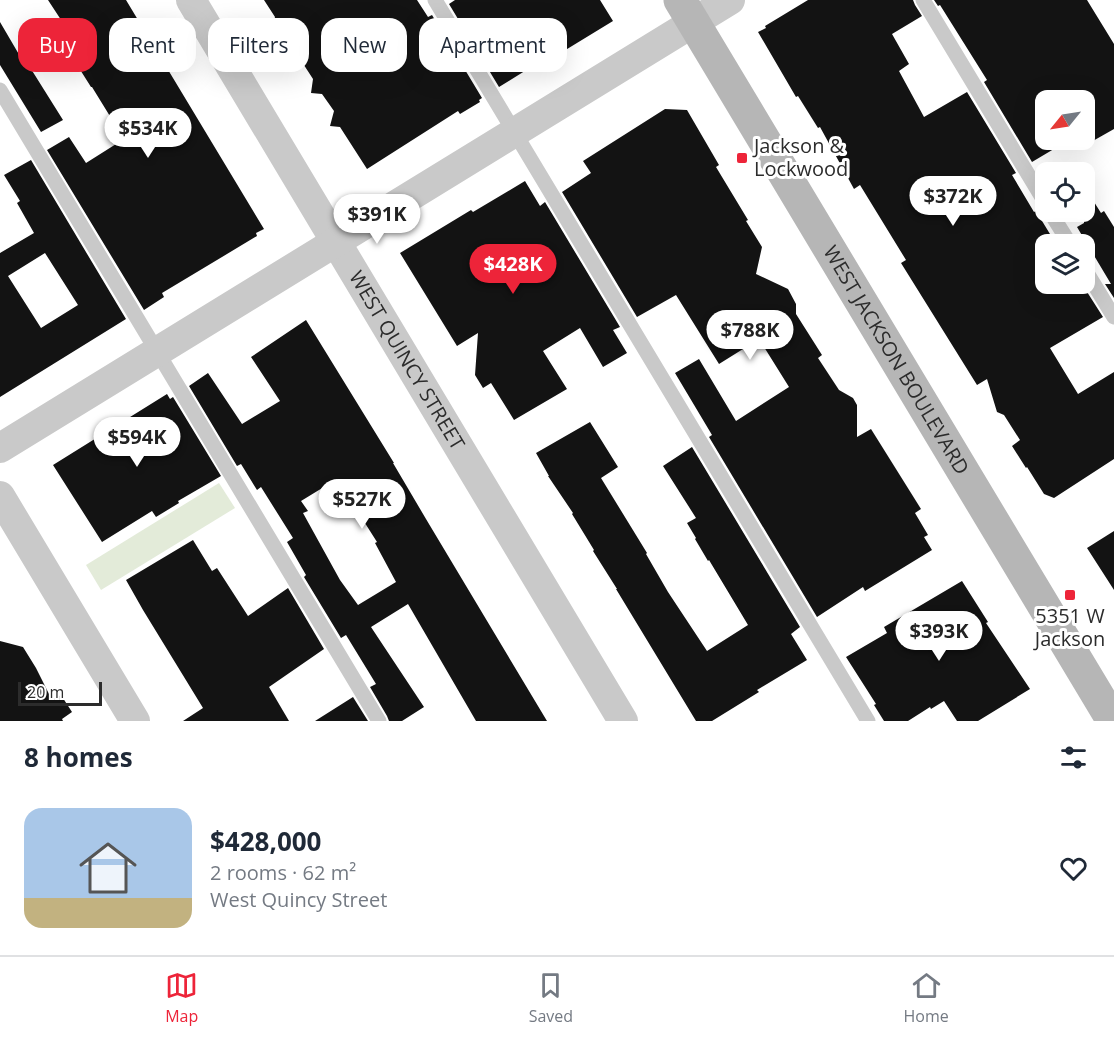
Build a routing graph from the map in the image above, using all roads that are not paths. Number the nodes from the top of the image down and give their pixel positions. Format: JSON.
{"nodes":[{"id":1,"x":191,"y":0,"type":"edge"},
{"id":2,"x":435,"y":0,"type":"edge"},
{"id":3,"x":730,"y":0,"type":"edge"},
{"id":4,"x":923,"y":0,"type":"edge"},
{"id":5,"x":687,"y":11,"type":"edge"},
{"id":6,"x":0,"y":90,"type":"edge"},
{"id":7,"x":514,"y":132,"type":"junction"},
{"id":8,"x":1035,"y":186,"type":"edge"},
{"id":9,"x":336,"y":242,"type":"junction"},
{"id":10,"x":1095,"y":286,"type":"edge"},
{"id":11,"x":1114,"y":317,"type":"edge"},
{"id":12,"x":158,"y":351,"type":"junction"},
{"id":13,"x":0,"y":448,"type":"edge"},
{"id":14,"x":0,"y":496,"type":"edge"},
{"id":15,"x":135,"y":721,"type":"edge"},
{"id":16,"x":379,"y":721,"type":"edge"},
{"id":17,"x":623,"y":721,"type":"edge"},
{"id":18,"x":868,"y":721,"type":"edge"},
{"id":19,"x":1113,"y":721,"type":"edge"}],
"edges":[{"from":1,"to":9,"type":"street","name":"WEST QUINCY STREET"},
{"from":2,"to":7,"type":"lane"},
{"from":3,"to":5,"type":"street"},
{"from":4,"to":8,"type":"lane"},
{"from":5,"to":7,"type":"street"},
{"from":5,"to":19,"type":"street","name":"WEST JACKSON BOULEVARD"},
{"from":6,"to":12,"type":"lane"},
{"from":7,"to":9,"type":"street"},
{"from":7,"to":18,"type":"lane"},
{"from":9,"to":12,"type":"street"},
{"from":9,"to":17,"type":"street","name":"WEST QUINCY STREET"},
{"from":10,"to":11,"type":"lane"},
{"from":12,"to":13,"type":"street"},
{"from":12,"to":16,"type":"lane"},
{"from":14,"to":15,"type":"street"}]}
